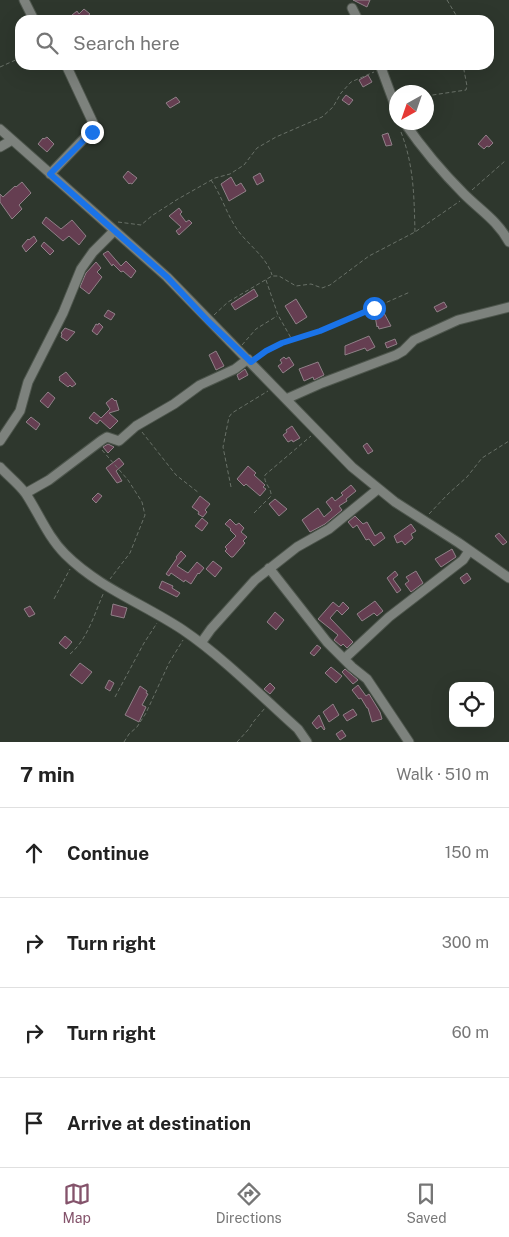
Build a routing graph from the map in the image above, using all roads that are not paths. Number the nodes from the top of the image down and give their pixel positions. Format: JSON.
{"nodes":[{"id":1,"x":24,"y":0,"type":"edge"},
{"id":2,"x":352,"y":8,"type":"dead end"},
{"id":3,"x":32,"y":15,"type":"edge"},
{"id":4,"x":356,"y":15,"type":"edge"},
{"id":5,"x":68,"y":70,"type":"edge"},
{"id":6,"x":382,"y":70,"type":"edge"},
{"id":7,"x":389,"y":89,"type":"edge"},
{"id":8,"x":0,"y":129,"type":"edge"},
{"id":9,"x":406,"y":130,"type":"edge"},
{"id":10,"x":12,"y":140,"type":"junction"},
{"id":11,"x":0,"y":147,"type":"edge"},
{"id":12,"x":50,"y":174,"type":"junction"},
{"id":13,"x":114,"y":231,"type":"junction"},
{"id":14,"x":509,"y":242,"type":"edge"},
{"id":15,"x":509,"y":308,"type":"edge"},
{"id":16,"x":249,"y":361,"type":"junction"},
{"id":17,"x":286,"y":399,"type":"junction"},
{"id":18,"x":0,"y":441,"type":"edge"},
{"id":19,"x":0,"y":466,"type":"edge"},
{"id":20,"x":378,"y":489,"type":"junction"},
{"id":21,"x":26,"y":493,"type":"junction"},
{"id":22,"x":469,"y":551,"type":"junction"},
{"id":23,"x":269,"y":568,"type":"junction"},
{"id":24,"x":509,"y":578,"type":"edge"},
{"id":25,"x":201,"y":643,"type":"junction"},
{"id":26,"x":344,"y":659,"type":"junction"},
{"id":27,"x":308,"y":742,"type":"edge"},
{"id":28,"x":409,"y":742,"type":"edge"}],
"edges":[{"from":1,"to":3,"type":"street"},
{"from":2,"to":4,"type":"street"},
{"from":5,"to":12,"type":"street"},
{"from":6,"to":7,"type":"street"},
{"from":8,"to":10,"type":"street"},
{"from":9,"to":14,"type":"street"},
{"from":10,"to":11,"type":"street"},
{"from":10,"to":12,"type":"street"},
{"from":12,"to":13,"type":"street"},
{"from":13,"to":16,"type":"street"},
{"from":13,"to":18,"type":"street"},
{"from":15,"to":17,"type":"street"},
{"from":16,"to":17,"type":"street"},
{"from":16,"to":21,"type":"street"},
{"from":17,"to":20,"type":"street"},
{"from":19,"to":21,"type":"street"},
{"from":20,"to":22,"type":"street"},
{"from":20,"to":23,"type":"street"},
{"from":21,"to":25,"type":"street"},
{"from":22,"to":24,"type":"street"},
{"from":22,"to":26,"type":"street"},
{"from":23,"to":25,"type":"street"},
{"from":23,"to":26,"type":"street"},
{"from":25,"to":27,"type":"street"},
{"from":26,"to":28,"type":"street"}]}
